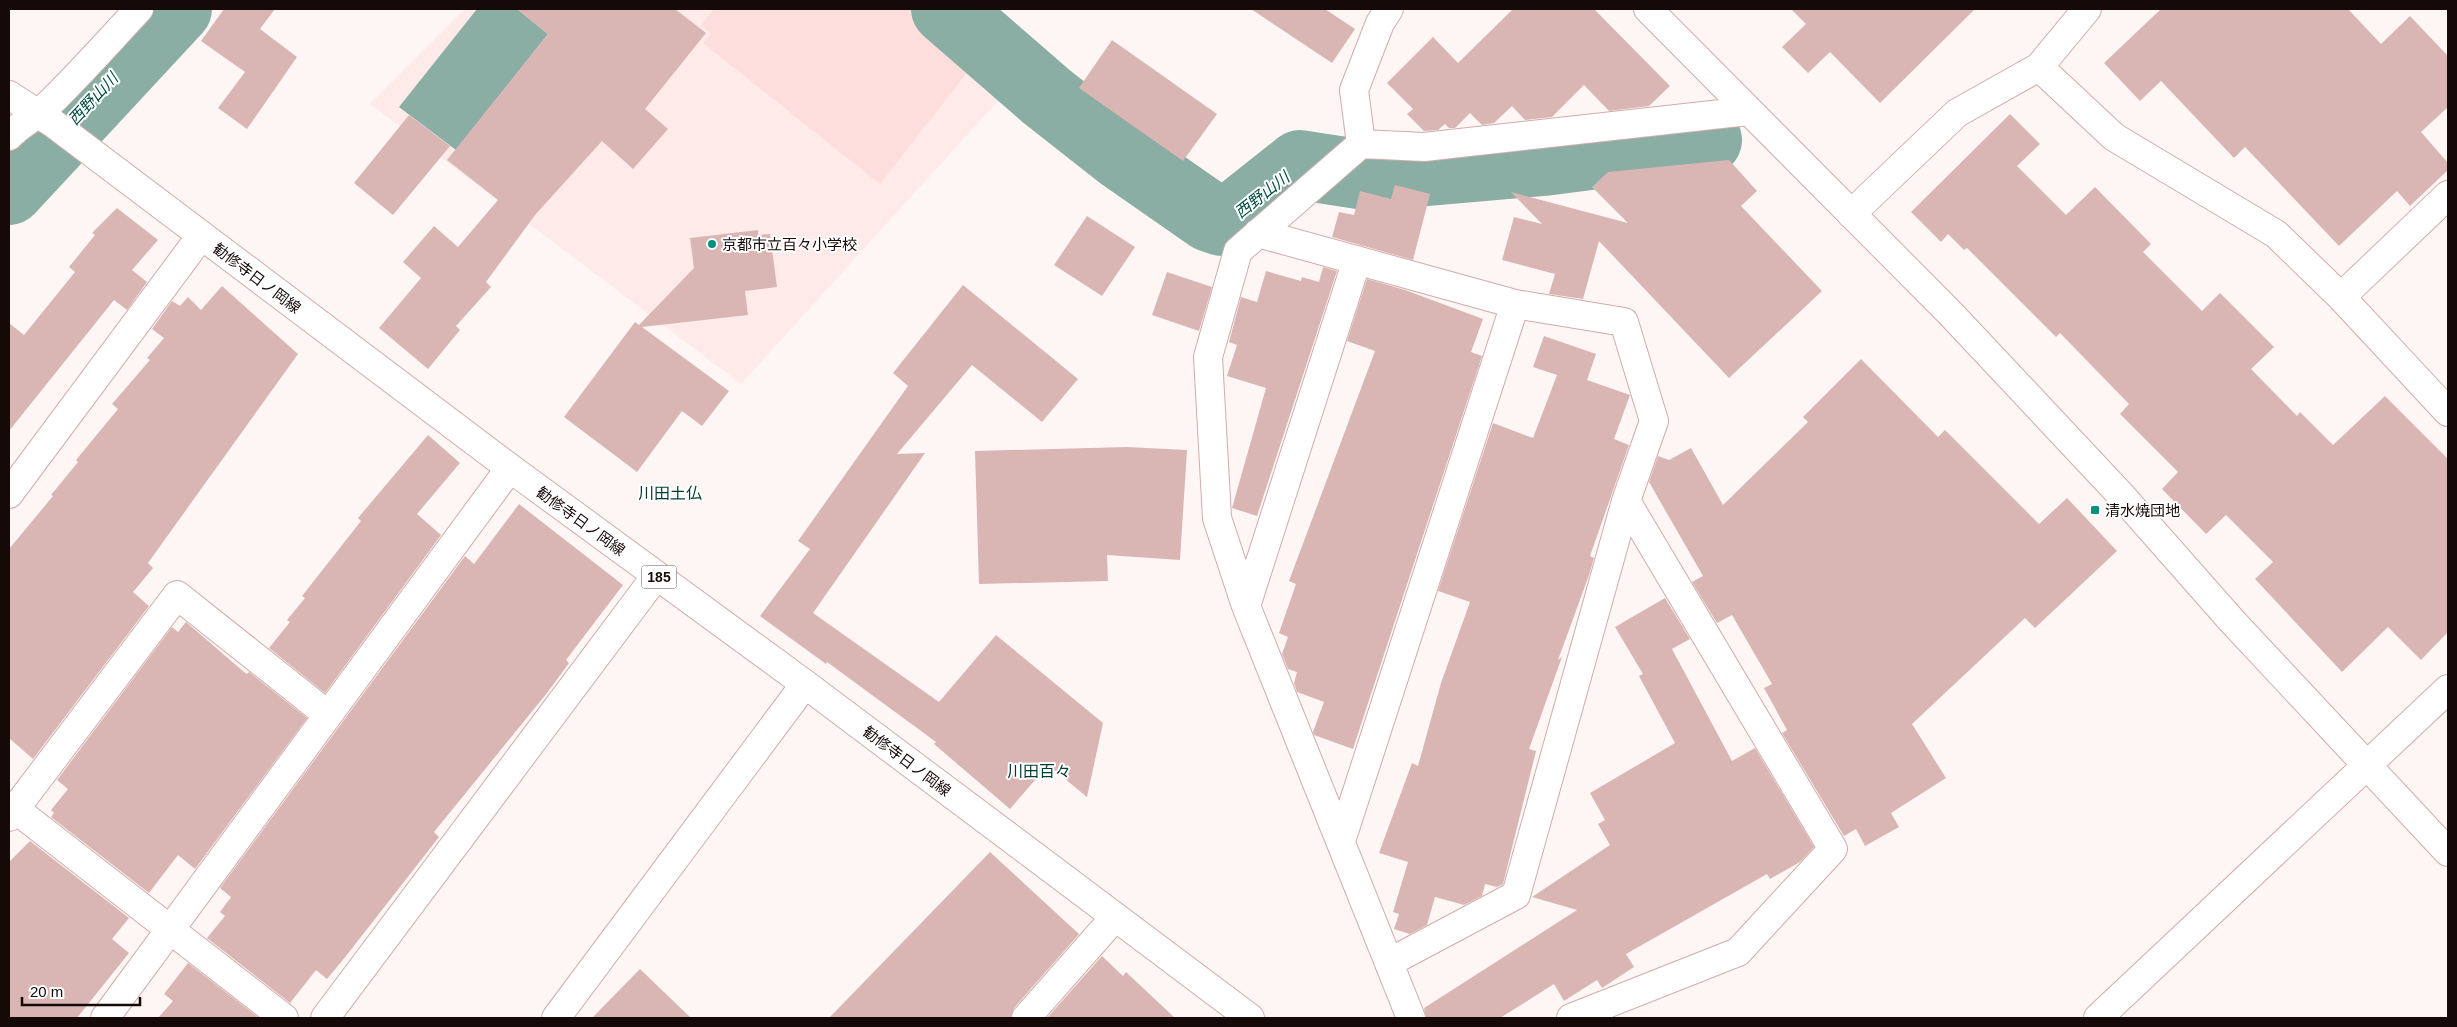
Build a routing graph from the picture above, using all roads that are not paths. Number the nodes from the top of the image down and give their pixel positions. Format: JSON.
{"nodes":[{"id":1,"x":139,"y":9,"type":"edge"},
{"id":2,"x":1388,"y":9,"type":"edge"},
{"id":3,"x":1648,"y":9,"type":"edge"},
{"id":4,"x":2087,"y":9,"type":"edge"},
{"id":5,"x":2039,"y":67,"type":"junction"},
{"id":6,"x":9,"y":95,"type":"edge"},
{"id":7,"x":1748,"y":111,"type":"junction"},
{"id":8,"x":54,"y":125,"type":"junction"},
{"id":9,"x":9,"y":136,"type":"edge"},
{"id":10,"x":1361,"y":144,"type":"junction"},
{"id":11,"x":2448,"y":195,"type":"edge"},
{"id":12,"x":1851,"y":214,"type":"junction"},
{"id":13,"x":1258,"y":233,"type":"junction"},
{"id":14,"x":201,"y":236,"type":"junction"},
{"id":15,"x":1357,"y":260,"type":"junction"},
{"id":16,"x":2341,"y":297,"type":"junction"},
{"id":17,"x":1515,"y":304,"type":"junction"},
{"id":18,"x":2448,"y":412,"type":"edge"},
{"id":19,"x":510,"y":468,"type":"junction"},
{"id":20,"x":9,"y":494,"type":"edge"},
{"id":21,"x":1626,"y":500,"type":"junction"},
{"id":22,"x":656,"y":576,"type":"junction"},
{"id":23,"x":1246,"y":606,"type":"junction"},
{"id":24,"x":805,"y":684,"type":"junction"},
{"id":25,"x":2448,"y":689,"type":"edge"},
{"id":26,"x":328,"y":715,"type":"junction"},
{"id":27,"x":2367,"y":767,"type":"junction"},
{"id":28,"x":12,"y":813,"type":"edge"},
{"id":29,"x":1341,"y":841,"type":"junction"},
{"id":30,"x":2448,"y":852,"type":"edge"},
{"id":31,"x":1114,"y":918,"type":"junction"},
{"id":32,"x":171,"y":930,"type":"junction"},
{"id":33,"x":1390,"y":962,"type":"junction"},
{"id":34,"x":105,"y":1018,"type":"edge"},
{"id":35,"x":284,"y":1018,"type":"edge"},
{"id":36,"x":325,"y":1018,"type":"edge"},
{"id":37,"x":556,"y":1018,"type":"edge"},
{"id":38,"x":1026,"y":1018,"type":"edge"},
{"id":39,"x":1250,"y":1018,"type":"edge"},
{"id":40,"x":1411,"y":1018,"type":"edge"},
{"id":41,"x":1572,"y":1018,"type":"edge"},
{"id":42,"x":2098,"y":1018,"type":"edge"}],
"edges":[{"from":1,"to":8,"type":"street"},
{"from":2,"to":10,"type":"street"},
{"from":3,"to":7,"type":"street"},
{"from":4,"to":5,"type":"street"},
{"from":5,"to":12,"type":"street"},
{"from":5,"to":16,"type":"street"},
{"from":6,"to":8,"type":"street","name":"勧修寺日ノ岡線","number":"185"},
{"from":7,"to":10,"type":"street"},
{"from":7,"to":12,"type":"street"},
{"from":8,"to":9,"type":"street"},
{"from":8,"to":14,"type":"street","name":"勧修寺日ノ岡線","number":"185"},
{"from":10,"to":13,"type":"street"},
{"from":11,"to":16,"type":"street"},
{"from":12,"to":27,"type":"street"},
{"from":13,"to":15,"type":"street"},
{"from":13,"to":23,"type":"street"},
{"from":14,"to":19,"type":"street","name":"勧修寺日ノ岡線","number":"185"},
{"from":14,"to":20,"type":"street"},
{"from":15,"to":17,"type":"street"},
{"from":15,"to":23,"type":"street"},
{"from":16,"to":18,"type":"street"},
{"from":17,"to":21,"type":"street"},
{"from":17,"to":29,"type":"street"},
{"from":19,"to":22,"type":"street","name":"勧修寺日ノ岡線","number":"185"},
{"from":19,"to":26,"type":"street"},
{"from":21,"to":33,"type":"street"},
{"from":21,"to":41,"type":"street"},
{"from":22,"to":24,"type":"street","name":"勧修寺日ノ岡線","number":"185"},
{"from":22,"to":36,"type":"street"},
{"from":23,"to":29,"type":"street"},
{"from":24,"to":31,"type":"street","name":"勧修寺日ノ岡線","number":"185"},
{"from":24,"to":37,"type":"street"},
{"from":25,"to":27,"type":"street"},
{"from":26,"to":28,"type":"street"},
{"from":26,"to":32,"type":"street"},
{"from":27,"to":30,"type":"street"},
{"from":27,"to":42,"type":"street"},
{"from":28,"to":32,"type":"street"},
{"from":29,"to":33,"type":"street"},
{"from":31,"to":38,"type":"street"},
{"from":31,"to":39,"type":"street","name":"勧修寺日ノ岡線","number":"185"},
{"from":32,"to":34,"type":"street"},
{"from":32,"to":35,"type":"street"},
{"from":33,"to":40,"type":"street"}]}
